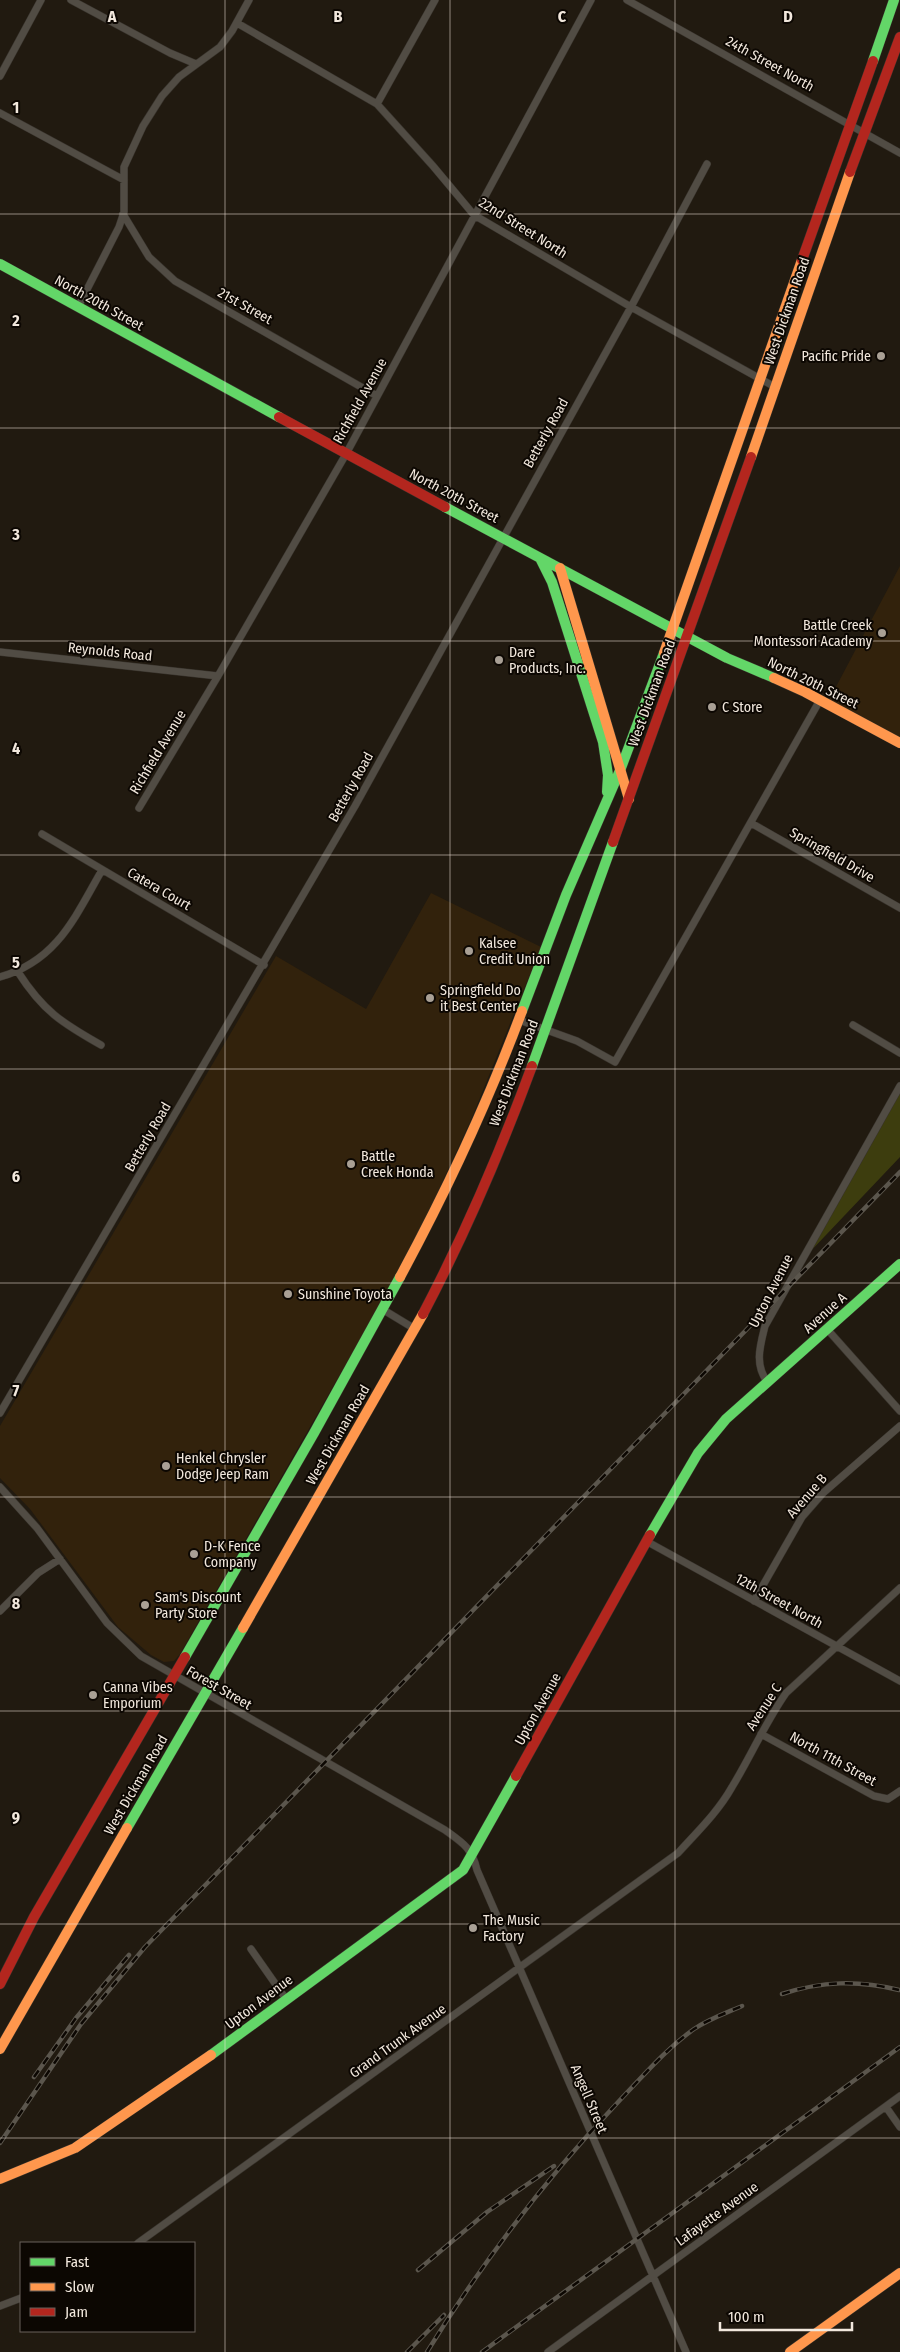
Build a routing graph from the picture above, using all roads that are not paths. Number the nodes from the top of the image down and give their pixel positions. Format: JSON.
{"nodes":[{"id":1,"x":41,"y":0,"type":"edge"},
{"id":2,"x":71,"y":0,"type":"edge"},
{"id":3,"x":249,"y":0,"type":"edge"},
{"id":4,"x":435,"y":0,"type":"edge"},
{"id":5,"x":591,"y":0,"type":"edge"},
{"id":6,"x":627,"y":0,"type":"edge"},
{"id":7,"x":894,"y":0,"type":"edge"},
{"id":8,"x":237,"y":23,"type":"junction"},
{"id":9,"x":900,"y":37,"type":"edge"},
{"id":10,"x":196,"y":64,"type":"junction"},
{"id":11,"x":0,"y":76,"type":"edge"},
{"id":12,"x":377,"y":104,"type":"junction"},
{"id":13,"x":0,"y":113,"type":"edge"},
{"id":14,"x":850,"y":123,"type":"junction"},
{"id":15,"x":864,"y":132,"type":"junction"},
{"id":16,"x":900,"y":153,"type":"edge"},
{"id":17,"x":707,"y":164,"type":"dead end"},
{"id":18,"x":124,"y":180,"type":"junction"},
{"id":19,"x":123,"y":214,"type":"junction"},
{"id":20,"x":474,"y":215,"type":"junction"},
{"id":21,"x":0,"y":264,"type":"edge"},
{"id":22,"x":78,"y":307,"type":"junction"},
{"id":23,"x":631,"y":307,"type":"junction"},
{"id":24,"x":759,"y":378,"type":"junction"},
{"id":25,"x":775,"y":387,"type":"junction"},
{"id":26,"x":377,"y":396,"type":"junction"},
{"id":27,"x":346,"y":454,"type":"junction"},
{"id":28,"x":502,"y":538,"type":"junction"},
{"id":29,"x":540,"y":558,"type":"junction"},
{"id":30,"x":560,"y":568,"type":"junction"},
{"id":31,"x":672,"y":628,"type":"junction"},
{"id":32,"x":687,"y":636,"type":"junction"},
{"id":33,"x":0,"y":652,"type":"edge"},
{"id":34,"x":218,"y":676,"type":"junction"},
{"id":35,"x":820,"y":700,"type":"junction"},
{"id":36,"x":900,"y":744,"type":"edge"},
{"id":37,"x":621,"y":768,"type":"junction"},
{"id":38,"x":629,"y":799,"type":"junction"},
{"id":39,"x":606,"y":800,"type":"junction"},
{"id":40,"x":139,"y":808,"type":"dead end"},
{"id":41,"x":751,"y":823,"type":"junction"},
{"id":42,"x":42,"y":834,"type":"dead end"},
{"id":43,"x":102,"y":870,"type":"junction"},
{"id":44,"x":900,"y":908,"type":"edge"},
{"id":45,"x":264,"y":965,"type":"junction"},
{"id":46,"x":18,"y":972,"type":"junction"},
{"id":47,"x":0,"y":977,"type":"edge"},
{"id":48,"x":519,"y":1020,"type":"junction"},
{"id":49,"x":854,"y":1025,"type":"dead end"},
{"id":50,"x":545,"y":1030,"type":"junction"},
{"id":51,"x":101,"y":1045,"type":"dead end"},
{"id":52,"x":900,"y":1053,"type":"edge"},
{"id":53,"x":900,"y":1086,"type":"edge"},
{"id":54,"x":900,"y":1264,"type":"edge"},
{"id":55,"x":382,"y":1309,"type":"junction"},
{"id":56,"x":415,"y":1329,"type":"junction"},
{"id":57,"x":827,"y":1329,"type":"junction"},
{"id":58,"x":768,"y":1383,"type":"junction"},
{"id":59,"x":900,"y":1411,"type":"edge"},
{"id":60,"x":0,"y":1413,"type":"edge"},
{"id":61,"x":900,"y":1426,"type":"edge"},
{"id":62,"x":0,"y":1487,"type":"edge"},
{"id":63,"x":646,"y":1541,"type":"junction"},
{"id":64,"x":60,"y":1559,"type":"junction"},
{"id":65,"x":900,"y":1588,"type":"edge"},
{"id":66,"x":754,"y":1601,"type":"junction"},
{"id":67,"x":0,"y":1611,"type":"edge"},
{"id":68,"x":835,"y":1646,"type":"junction"},
{"id":69,"x":174,"y":1676,"type":"junction"},
{"id":70,"x":900,"y":1681,"type":"edge"},
{"id":71,"x":204,"y":1694,"type":"junction"},
{"id":72,"x":761,"y":1734,"type":"junction"},
{"id":73,"x":898,"y":1793,"type":"edge"},
{"id":74,"x":473,"y":1854,"type":"junction"},
{"id":75,"x":672,"y":1858,"type":"joint"},
{"id":76,"x":251,"y":1949,"type":"dead end"},
{"id":77,"x":520,"y":1969,"type":"junction"},
{"id":78,"x":0,"y":1984,"type":"edge"},
{"id":79,"x":286,"y":1999,"type":"junction"},
{"id":80,"x":0,"y":2049,"type":"edge"},
{"id":81,"x":900,"y":2096,"type":"edge"},
{"id":82,"x":886,"y":2107,"type":"junction"},
{"id":83,"x":900,"y":2126,"type":"edge"},
{"id":84,"x":0,"y":2179,"type":"edge"},
{"id":85,"x":139,"y":2242,"type":"edge"},
{"id":86,"x":900,"y":2273,"type":"edge"},
{"id":87,"x":653,"y":2276,"type":"junction"},
{"id":88,"x":20,"y":2298,"type":"edge"},
{"id":89,"x":0,"y":2306,"type":"edge"},
{"id":90,"x":548,"y":2352,"type":"edge"},
{"id":91,"x":686,"y":2352,"type":"edge"},
{"id":92,"x":790,"y":2352,"type":"edge"}],
"edges":[{"from":1,"to":11,"type":"street"},
{"from":2,"to":10,"type":"street"},
{"from":3,"to":8,"type":"street"},
{"from":4,"to":12,"type":"street"},
{"from":5,"to":20,"type":"street","name":"Richfield Avenue"},
{"from":6,"to":14,"type":"street","name":"24th Street North"},
{"from":7,"to":14,"type":"main road","name":"West Dickman Road"},
{"from":8,"to":10,"type":"street"},
{"from":8,"to":12,"type":"street","name":"22nd Street North"},
{"from":9,"to":15,"type":"main road","name":"West Dickman Road"},
{"from":10,"to":18,"type":"street"},
{"from":12,"to":20,"type":"street","name":"22nd Street North"},
{"from":13,"to":18,"type":"street"},
{"from":14,"to":15,"type":"street","name":"24th Street North"},
{"from":14,"to":24,"type":"main road","name":"West Dickman Road"},
{"from":15,"to":16,"type":"street","name":"24th Street North"},
{"from":15,"to":25,"type":"main road","name":"West Dickman Road"},
{"from":17,"to":23,"type":"street","name":"Betterly Road"},
{"from":18,"to":19,"type":"street"},
{"from":19,"to":22,"type":"street"},
{"from":19,"to":26,"type":"street","name":"21st Street"},
{"from":20,"to":23,"type":"street","name":"22nd Street North"},
{"from":20,"to":26,"type":"street","name":"Richfield Avenue"},
{"from":21,"to":22,"type":"main road","name":"North 20th Street"},
{"from":22,"to":27,"type":"main road","name":"North 20th Street"},
{"from":23,"to":24,"type":"street","name":"22nd Street North"},
{"from":23,"to":28,"type":"street","name":"Betterly Road"},
{"from":24,"to":25,"type":"street","name":"22nd Street North"},
{"from":24,"to":31,"type":"main road","name":"West Dickman Road"},
{"from":25,"to":32,"type":"main road","name":"West Dickman Road"},
{"from":26,"to":27,"type":"street","name":"Richfield Avenue"},
{"from":27,"to":28,"type":"main road","name":"North 20th Street"},
{"from":27,"to":34,"type":"street","name":"Richfield Avenue"},
{"from":28,"to":29,"type":"main road","name":"North 20th Street"},
{"from":28,"to":45,"type":"street","name":"Betterly Road"},
{"from":29,"to":30,"type":"main road","name":"North 20th Street"},
{"from":29,"to":39,"type":"main road"},
{"from":30,"to":31,"type":"main road","name":"North 20th Street"},
{"from":30,"to":37,"type":"main road"},
{"from":31,"to":32,"type":"main road","name":"North 20th Street"},
{"from":31,"to":37,"type":"main road","name":"West Dickman Road"},
{"from":32,"to":35,"type":"main road","name":"North 20th Street"},
{"from":32,"to":38,"type":"main road","name":"West Dickman Road"},
{"from":33,"to":34,"type":"street","name":"Reynolds Road"},
{"from":34,"to":40,"type":"street","name":"Richfield Avenue"},
{"from":35,"to":36,"type":"main road","name":"North 20th Street"},
{"from":35,"to":41,"type":"street"},
{"from":37,"to":38,"type":"main road"},
{"from":37,"to":39,"type":"main road","name":"West Dickman Road"},
{"from":38,"to":50,"type":"main road","name":"West Dickman Road"},
{"from":39,"to":48,"type":"main road","name":"West Dickman Road"},
{"from":41,"to":44,"type":"street","name":"Springfield Drive"},
{"from":41,"to":50,"type":"street"},
{"from":42,"to":43,"type":"street","name":"Catera Court"},
{"from":43,"to":45,"type":"street","name":"Catera Court"},
{"from":43,"to":46,"type":"street"},
{"from":45,"to":60,"type":"street","name":"Betterly Road"},
{"from":46,"to":47,"type":"street"},
{"from":46,"to":51,"type":"street"},
{"from":48,"to":50,"type":"street"},
{"from":48,"to":55,"type":"main road","name":"West Dickman Road"},
{"from":49,"to":52,"type":"street"},
{"from":50,"to":56,"type":"main road","name":"West Dickman Road"},
{"from":53,"to":58,"type":"street","name":"Upton Avenue"},
{"from":54,"to":57,"type":"main road","name":"Avenue A"},
{"from":55,"to":56,"type":"street"},
{"from":55,"to":69,"type":"main road","name":"West Dickman Road"},
{"from":56,"to":71,"type":"main road","name":"West Dickman Road"},
{"from":57,"to":58,"type":"main road","name":"Avenue A"},
{"from":57,"to":59,"type":"street"},
{"from":58,"to":63,"type":"main road","name":"Upton Avenue"},
{"from":61,"to":66,"type":"street","name":"Avenue B"},
{"from":62,"to":64,"type":"street","name":"Forest Street"},
{"from":63,"to":66,"type":"street","name":"12th Street North"},
{"from":63,"to":74,"type":"main road","name":"Upton Avenue"},
{"from":64,"to":67,"type":"street"},
{"from":64,"to":69,"type":"street","name":"Forest Street"},
{"from":65,"to":68,"type":"street","name":"Avenue C"},
{"from":66,"to":68,"type":"street","name":"12th Street North"},
{"from":68,"to":70,"type":"street","name":"12th Street North"},
{"from":68,"to":72,"type":"street","name":"Avenue C"},
{"from":69,"to":71,"type":"street","name":"Forest Street"},
{"from":69,"to":78,"type":"main road","name":"West Dickman Road"},
{"from":71,"to":74,"type":"street","name":"Forest Street"},
{"from":71,"to":80,"type":"main road","name":"West Dickman Road"},
{"from":72,"to":73,"type":"street","name":"North 11th Street"},
{"from":72,"to":75,"type":"street","name":"Avenue C"},
{"from":74,"to":77,"type":"street","name":"Angell Street"},
{"from":74,"to":79,"type":"main road","name":"Upton Avenue"},
{"from":75,"to":77,"type":"street","name":"Grand Trunk Avenue"},
{"from":76,"to":79,"type":"street"},
{"from":77,"to":85,"type":"street","name":"Grand Trunk Avenue"},
{"from":77,"to":87,"type":"street","name":"Angell Street"},
{"from":79,"to":84,"type":"main road","name":"Upton Avenue"},
{"from":81,"to":82,"type":"street","name":"Lafayette Avenue"},
{"from":82,"to":83,"type":"street"},
{"from":82,"to":87,"type":"street","name":"Lafayette Avenue"},
{"from":86,"to":92,"type":"main road"},
{"from":87,"to":90,"type":"street","name":"Lafayette Avenue"},
{"from":87,"to":91,"type":"street","name":"Angell Street"},
{"from":88,"to":89,"type":"street"}]}
